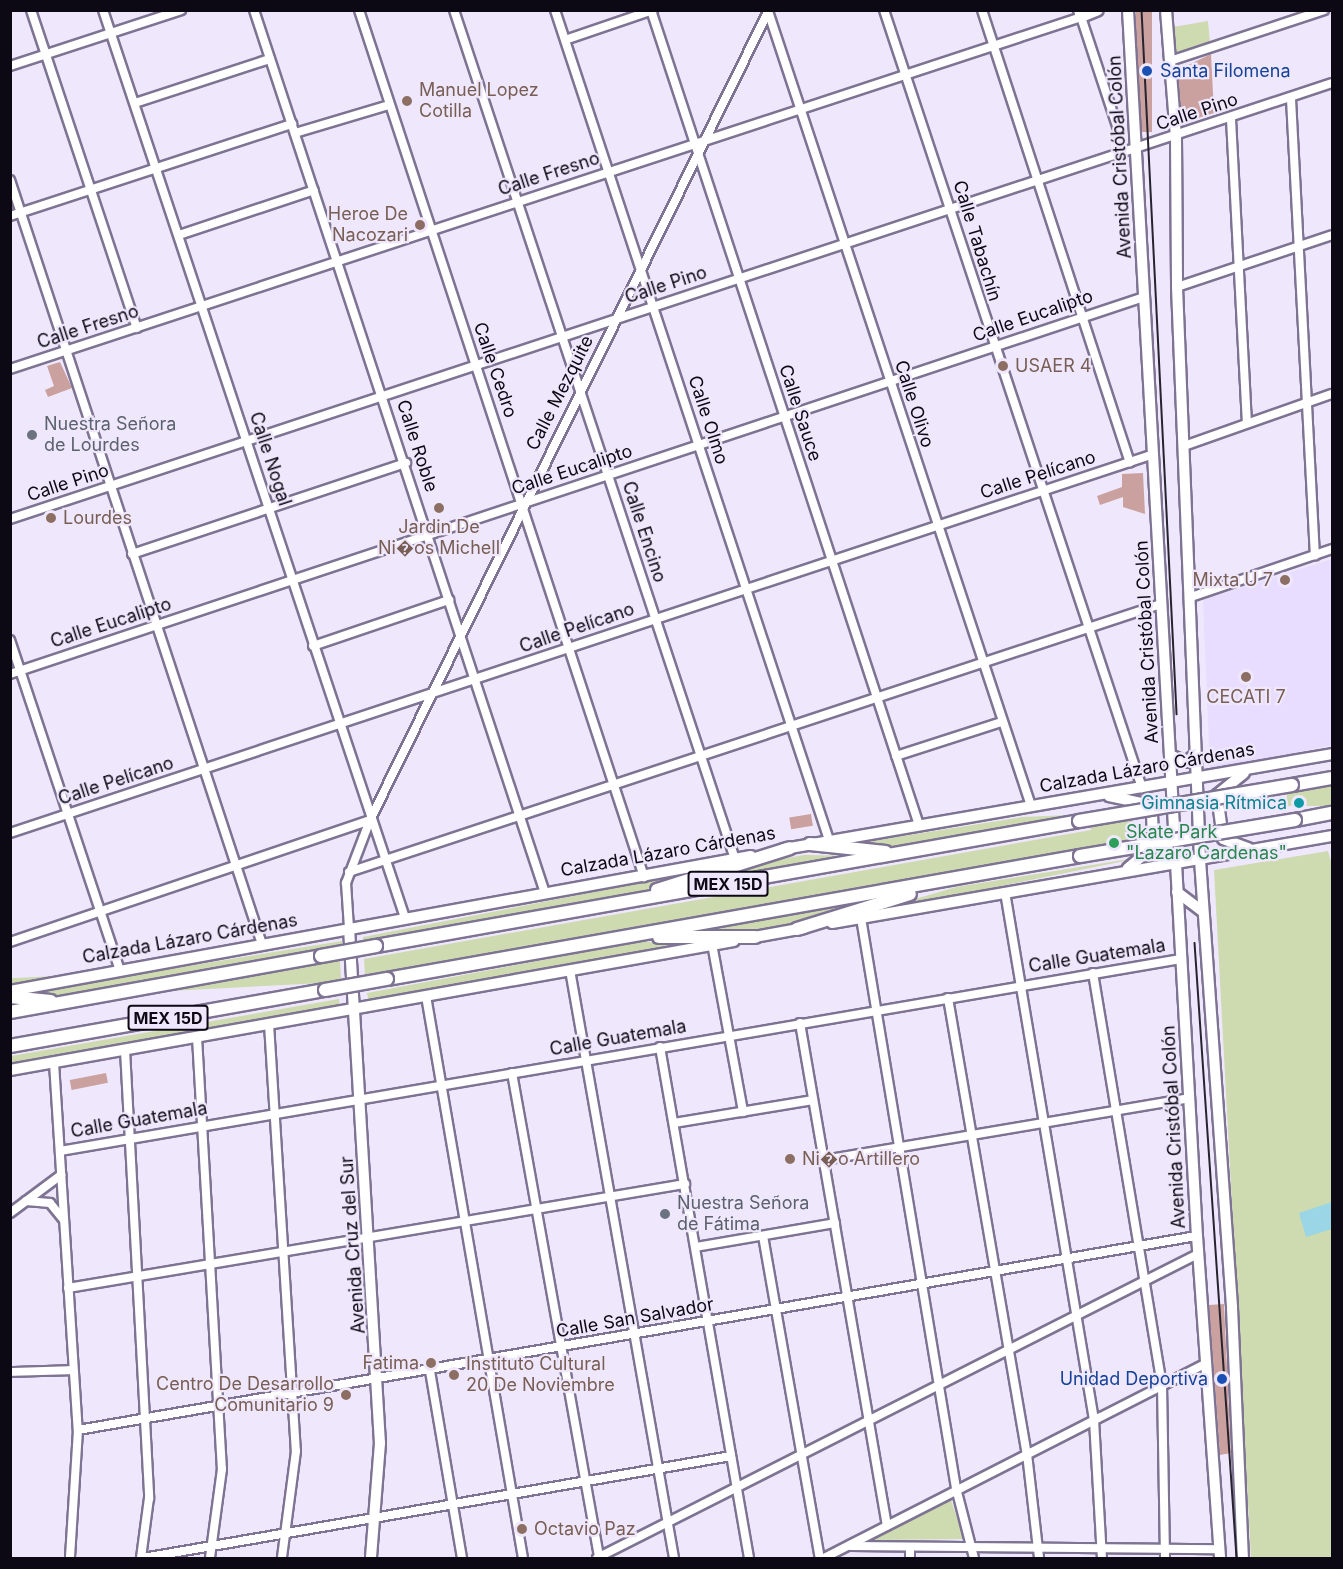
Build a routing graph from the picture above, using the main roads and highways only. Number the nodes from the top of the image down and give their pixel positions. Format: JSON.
{"nodes":[{"id":1,"x":1098,"y":10,"type":"edge"},
{"id":2,"x":1128,"y":10,"type":"edge"},
{"id":3,"x":1166,"y":10,"type":"edge"},
{"id":4,"x":1080,"y":14,"type":"edge"},
{"id":5,"x":1332,"y":754,"type":"edge"},
{"id":6,"x":1170,"y":755,"type":"junction"},
{"id":7,"x":1195,"y":755,"type":"junction"},
{"id":8,"x":1252,"y":769,"type":"junction"},
{"id":9,"x":1332,"y":778,"type":"edge"},
{"id":10,"x":1196,"y":779,"type":"junction"},
{"id":11,"x":1172,"y":783,"type":"junction"},
{"id":12,"x":1103,"y":795,"type":"junction"},
{"id":13,"x":1332,"y":813,"type":"edge"},
{"id":14,"x":1332,"y":836,"type":"edge"},
{"id":15,"x":810,"y":844,"type":"junction"},
{"id":16,"x":790,"y":848,"type":"junction"},
{"id":17,"x":1253,"y":850,"type":"junction"},
{"id":18,"x":899,"y":854,"type":"junction"},
{"id":19,"x":1200,"y":860,"type":"junction"},
{"id":20,"x":1176,"y":863,"type":"junction"},
{"id":21,"x":1120,"y":873,"type":"junction"},
{"id":22,"x":958,"y":879,"type":"junction"},
{"id":23,"x":1178,"y":892,"type":"junction"},
{"id":24,"x":609,"y":906,"type":"junction"},
{"id":25,"x":1202,"y":911,"type":"junction"},
{"id":26,"x":349,"y":928,"type":"junction"},
{"id":27,"x":797,"y":929,"type":"junction"},
{"id":28,"x":625,"y":937,"type":"junction"},
{"id":29,"x":755,"y":937,"type":"junction"},
{"id":30,"x":10,"y":991,"type":"edge"},
{"id":31,"x":10,"y":997,"type":"edge"},
{"id":32,"x":67,"y":1002,"type":"junction"},
{"id":33,"x":354,"y":1008,"type":"junction"},
{"id":34,"x":10,"y":1012,"type":"edge"},
{"id":35,"x":10,"y":1046,"type":"edge"},
{"id":36,"x":10,"y":1070,"type":"edge"},
{"id":37,"x":1220,"y":1554,"type":"edge"},
{"id":38,"x":371,"y":1558,"type":"edge"},
{"id":39,"x":1243,"y":1558,"type":"edge"}],
"edges":[{"from":1,"to":4,"type":"main road","name":"Calle Fresno"},
{"from":2,"to":6,"type":"main road","name":"Avenida Cristóbal Colón"},
{"from":3,"to":7,"type":"main road"},
{"from":5,"to":8,"type":"main road","name":"Calzada Lázaro Cárdenas"},
{"from":6,"to":7,"type":"main road"},
{"from":6,"to":11,"type":"main road","name":"Avenida Cristóbal Colón"},
{"from":7,"to":10,"type":"main road"},
{"from":8,"to":10,"type":"main road","name":"Calzada Lázaro Cárdenas"},
{"from":8,"to":17,"type":"main road"},
{"from":9,"to":18,"type":"highway","number":"MEX 15D","bridge":true},
{"from":10,"to":11,"type":"main road","name":"Calzada Lázaro Cárdenas"},
{"from":10,"to":19,"type":"main road"},
{"from":11,"to":12,"type":"main road","name":"Calzada Lázaro Cárdenas"},
{"from":11,"to":20,"type":"main road","name":"Avenida Cristóbal Colón"},
{"from":12,"to":15,"type":"main road","name":"Calzada Lázaro Cárdenas"},
{"from":12,"to":21,"type":"main road"},
{"from":13,"to":22,"type":"highway","number":"MEX 15D","bridge":true},
{"from":14,"to":17,"type":"main road"},
{"from":15,"to":16,"type":"main road","name":"Calzada Lázaro Cárdenas"},
{"from":15,"to":18,"type":"highway"},
{"from":16,"to":24,"type":"highway"},
{"from":16,"to":26,"type":"main road","name":"Calzada Lázaro Cárdenas"},
{"from":17,"to":19,"type":"main road"},
{"from":18,"to":24,"type":"highway","number":"MEX 15D"},
{"from":19,"to":20,"type":"main road"},
{"from":19,"to":25,"type":"main road"},
{"from":20,"to":21,"type":"main road"},
{"from":20,"to":23,"type":"main road","name":"Avenida Cristóbal Colón"},
{"from":21,"to":27,"type":"main road"},
{"from":22,"to":27,"type":"highway"},
{"from":22,"to":28,"type":"highway","number":"MEX 15D"},
{"from":23,"to":25,"type":"main road"},
{"from":23,"to":37,"type":"main road","name":"Avenida Cristóbal Colón"},
{"from":24,"to":32,"type":"highway","number":"MEX 15D","bridge":true},
{"from":25,"to":39,"type":"main road"},
{"from":26,"to":30,"type":"main road","name":"Calzada Lázaro Cárdenas"},
{"from":26,"to":33,"type":"main road","name":"Avenida Cruz del Sur"},
{"from":27,"to":29,"type":"main road"},
{"from":28,"to":29,"type":"highway"},
{"from":28,"to":35,"type":"highway","number":"MEX 15D","bridge":true},
{"from":29,"to":33,"type":"main road"},
{"from":31,"to":32,"type":"highway"},
{"from":32,"to":34,"type":"highway","number":"MEX 15D"},
{"from":33,"to":36,"type":"main road"},
{"from":33,"to":38,"type":"main road","name":"Avenida Cruz del Sur"}]}
